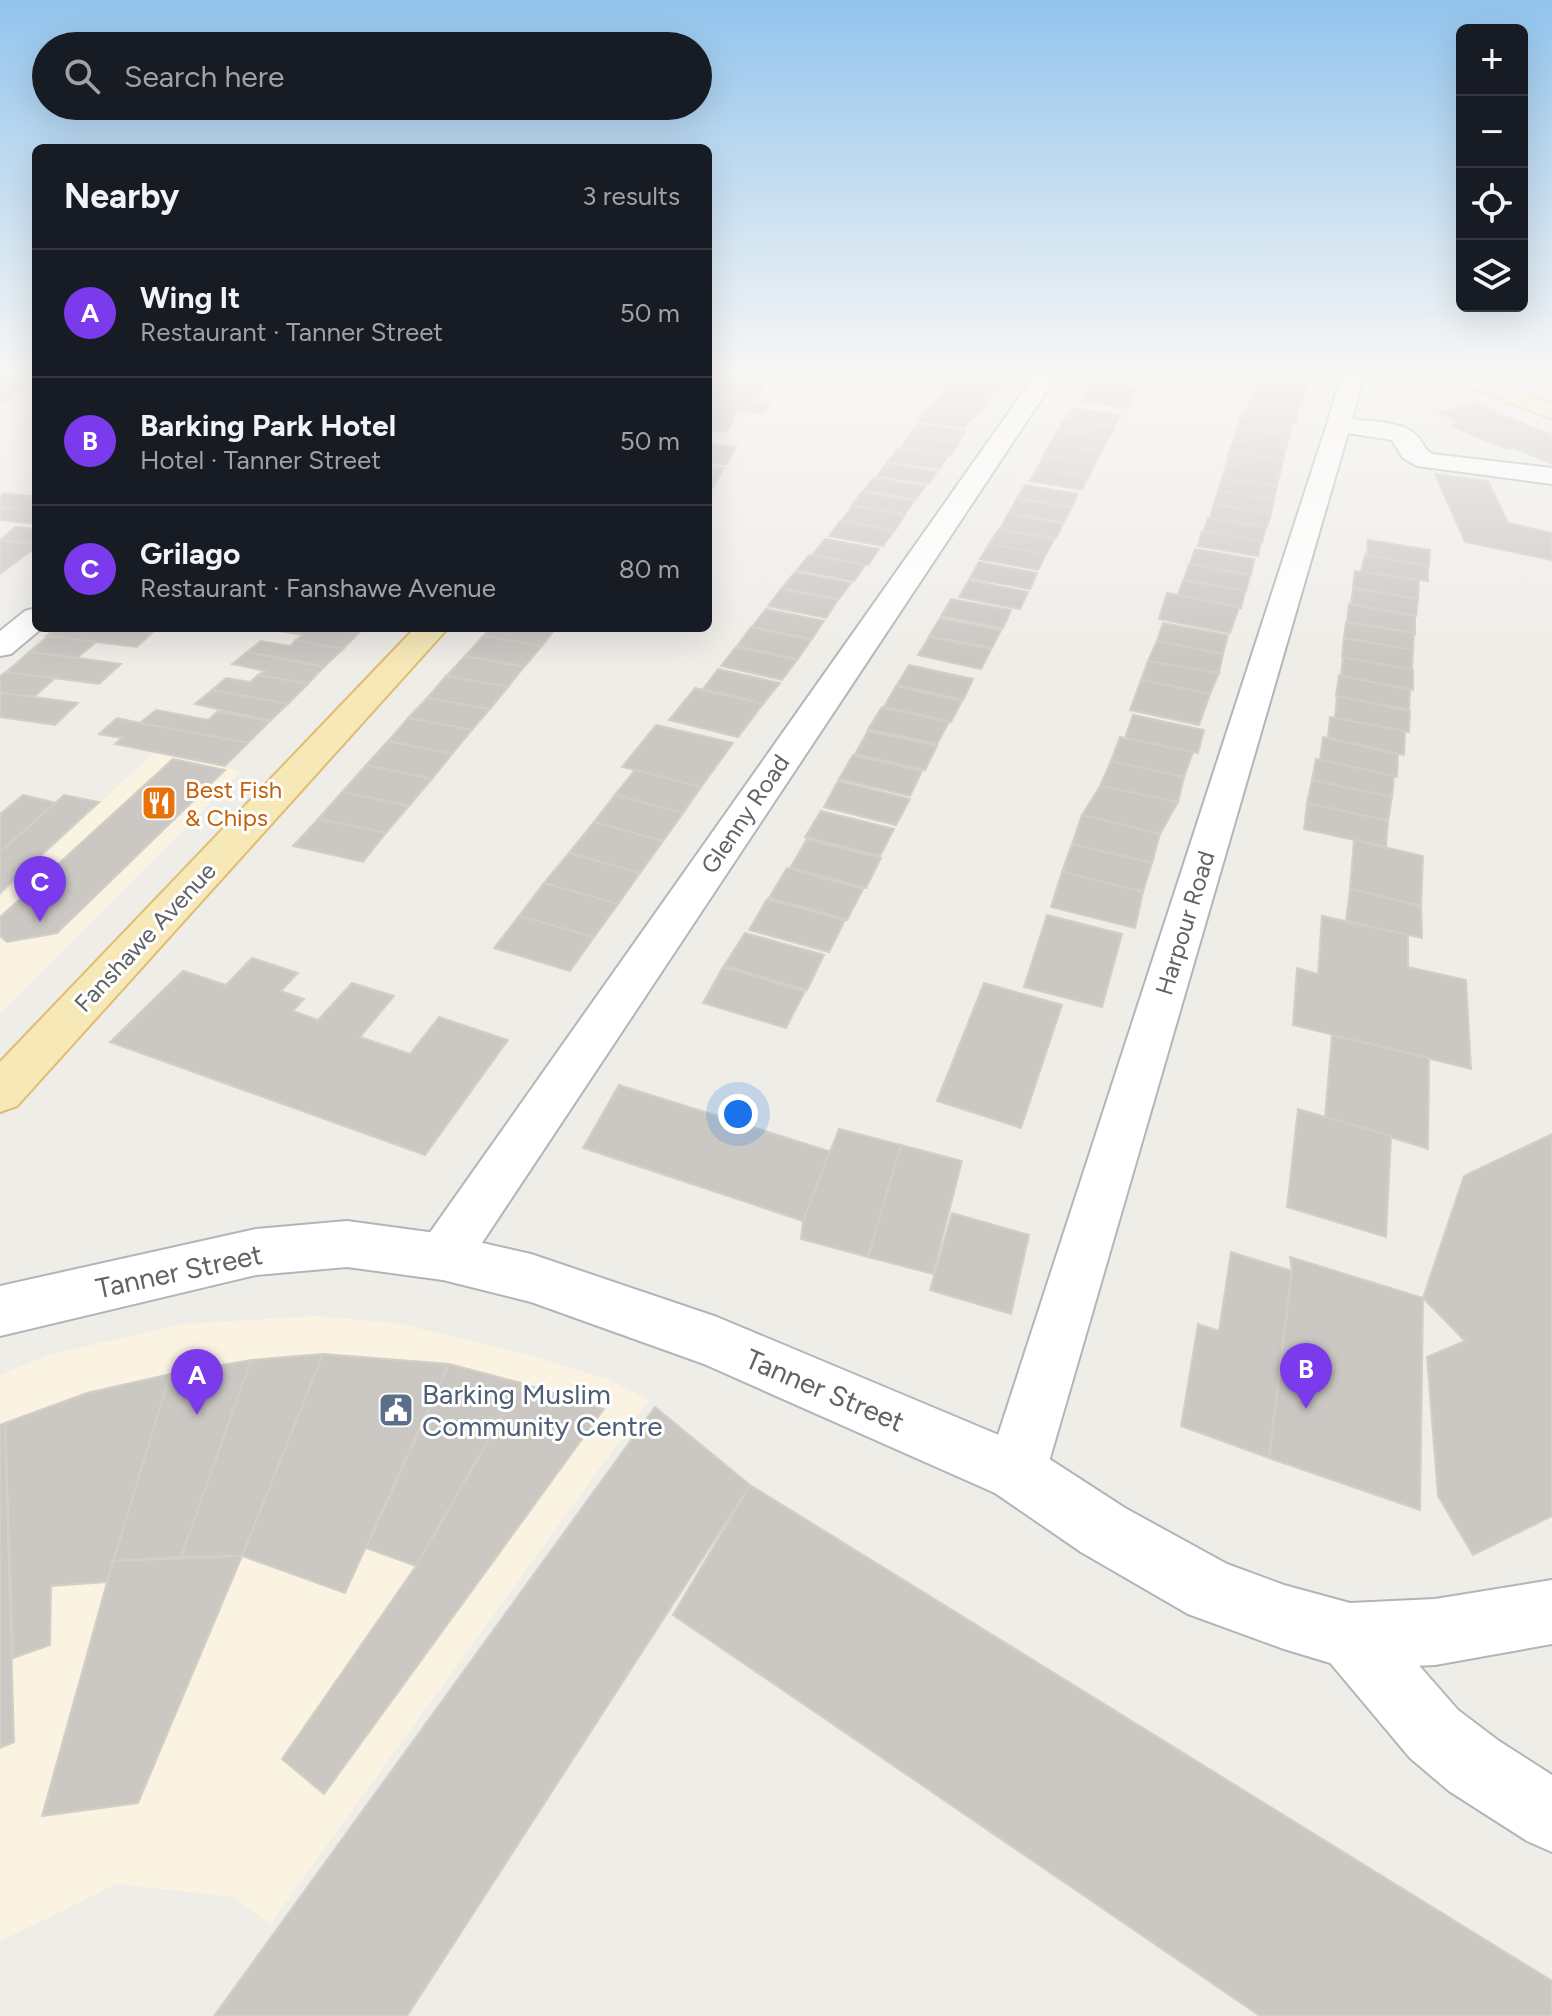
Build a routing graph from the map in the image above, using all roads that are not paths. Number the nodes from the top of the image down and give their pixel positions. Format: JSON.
{"nodes":[{"id":1,"x":985,"y":465,"type":"edge"},
{"id":2,"x":1326,"y":465,"type":"edge"},
{"id":3,"x":1460,"y":465,"type":"edge"},
{"id":4,"x":1552,"y":476,"type":"edge"},
{"id":5,"x":32,"y":620,"type":"edge"},
{"id":6,"x":428,"y":632,"type":"edge"},
{"id":7,"x":0,"y":647,"type":"edge"},
{"id":8,"x":0,"y":1093,"type":"edge"},
{"id":9,"x":443,"y":1257,"type":"junction"},
{"id":10,"x":0,"y":1311,"type":"edge"},
{"id":11,"x":1016,"y":1472,"type":"junction"},
{"id":12,"x":1552,"y":1612,"type":"edge"},
{"id":13,"x":1350,"y":1636,"type":"junction"},
{"id":14,"x":1552,"y":1816,"type":"edge"}],
"edges":[{"from":1,"to":9,"type":"street","name":"Glenny Road"},
{"from":2,"to":11,"type":"street","name":"Harpour Road"},
{"from":3,"to":4,"type":"street"},
{"from":5,"to":7,"type":"street"},
{"from":6,"to":8,"type":"main road","name":"Fanshawe Avenue"},
{"from":9,"to":10,"type":"street","name":"Tanner Street"},
{"from":9,"to":11,"type":"street","name":"Tanner Street"},
{"from":11,"to":13,"type":"street","name":"Tanner Street"},
{"from":12,"to":13,"type":"street"},
{"from":13,"to":14,"type":"street"}]}
